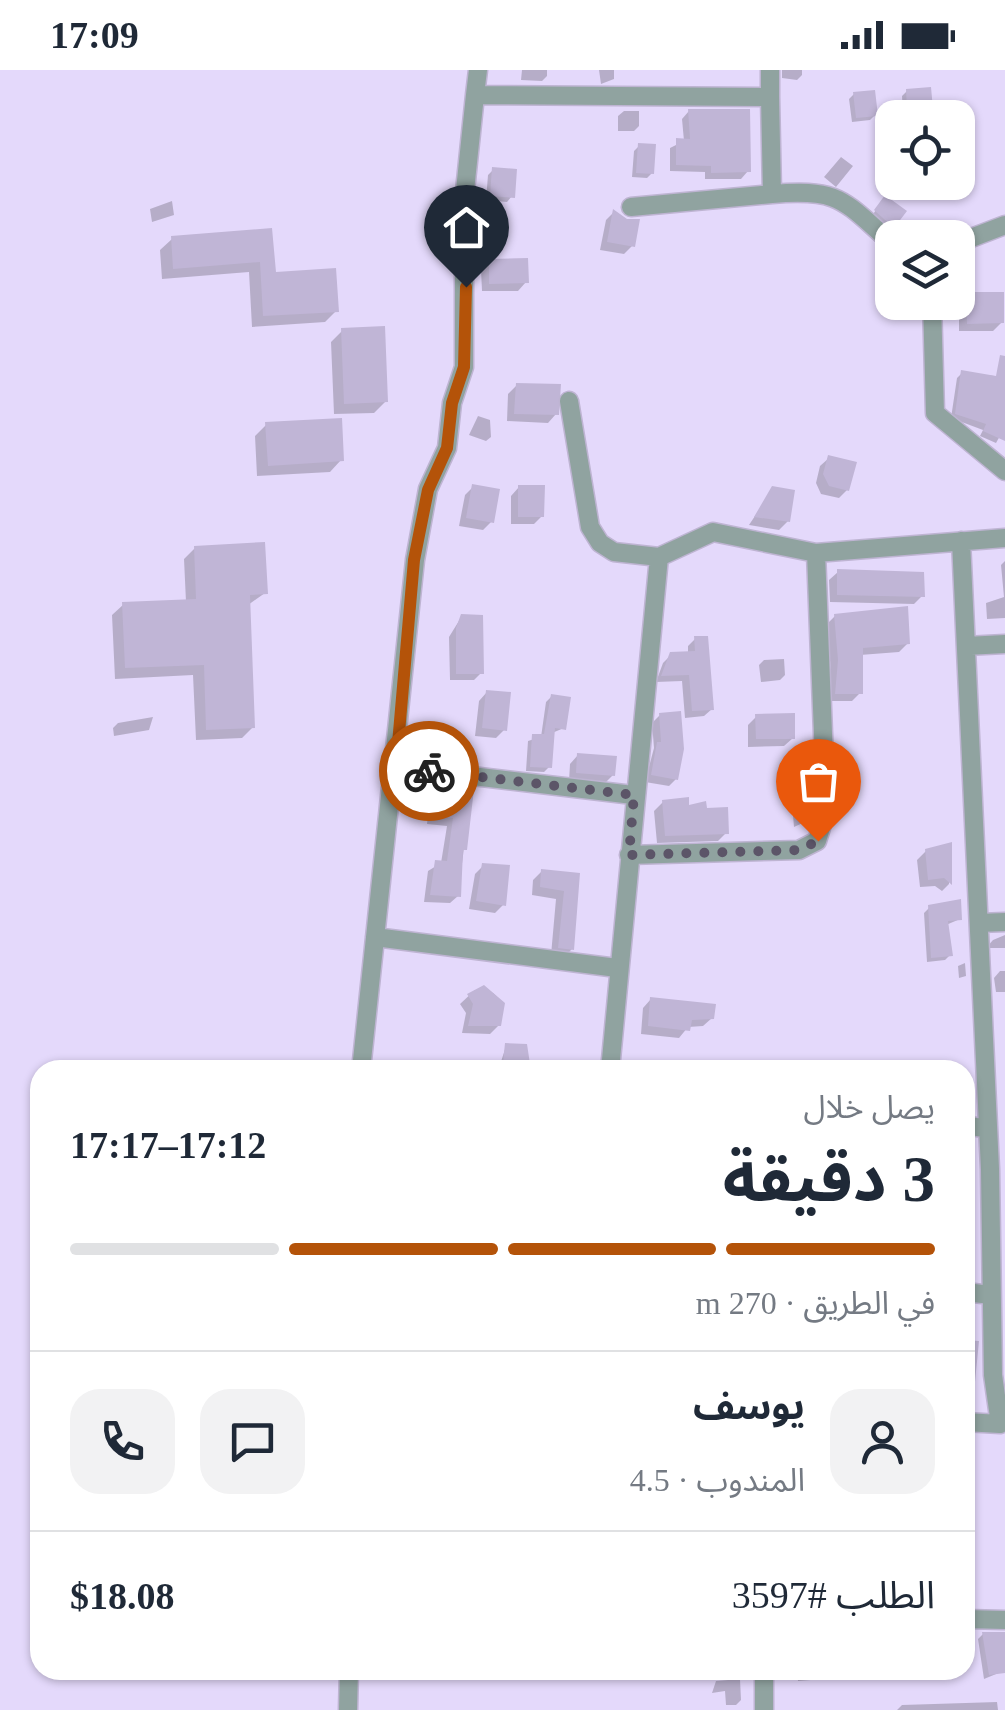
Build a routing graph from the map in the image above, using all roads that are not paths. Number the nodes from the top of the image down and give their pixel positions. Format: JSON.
{"nodes":[{"id":1,"x":478,"y":70,"type":"edge"},
{"id":2,"x":770,"y":70,"type":"edge"},
{"id":3,"x":475,"y":95,"type":"junction"},
{"id":4,"x":770,"y":97,"type":"junction"},
{"id":5,"x":772,"y":194,"type":"junction"},
{"id":6,"x":631,"y":207,"type":"dead end"},
{"id":7,"x":1005,"y":225,"type":"edge"},
{"id":8,"x":875,"y":227,"type":"edge"},
{"id":9,"x":975,"y":236,"type":"edge"},
{"id":10,"x":932,"y":320,"type":"edge"},
{"id":11,"x":570,"y":402,"type":"dead end"},
{"id":12,"x":1005,"y":470,"type":"edge"},
{"id":13,"x":1005,"y":538,"type":"edge"},
{"id":14,"x":961,"y":541,"type":"junction"},
{"id":15,"x":816,"y":553,"type":"junction"},
{"id":16,"x":659,"y":557,"type":"junction"},
{"id":17,"x":1005,"y":644,"type":"edge"},
{"id":18,"x":966,"y":646,"type":"junction"},
{"id":19,"x":396,"y":767,"type":"junction"},
{"id":20,"x":634,"y":795,"type":"junction"},
{"id":21,"x":629,"y":855,"type":"junction"},
{"id":22,"x":1005,"y":922,"type":"edge"},
{"id":23,"x":979,"y":923,"type":"junction"},
{"id":24,"x":375,"y":936,"type":"junction"},
{"id":25,"x":617,"y":968,"type":"junction"},
{"id":26,"x":362,"y":1060,"type":"edge"},
{"id":27,"x":611,"y":1060,"type":"edge"},
{"id":28,"x":975,"y":1127,"type":"edge"},
{"id":29,"x":988,"y":1128,"type":"junction"},
{"id":30,"x":998,"y":1169,"type":"edge"},
{"id":31,"x":975,"y":1293,"type":"edge"},
{"id":32,"x":991,"y":1295,"type":"junction"},
{"id":33,"x":975,"y":1423,"type":"edge"},
{"id":34,"x":975,"y":1619,"type":"edge"},
{"id":35,"x":1005,"y":1620,"type":"edge"},
{"id":36,"x":348,"y":1680,"type":"edge"},
{"id":37,"x":764,"y":1680,"type":"edge"},
{"id":38,"x":348,"y":1710,"type":"edge"},
{"id":39,"x":764,"y":1710,"type":"edge"}],
"edges":[{"from":1,"to":3,"type":"street"},
{"from":2,"to":4,"type":"street"},
{"from":3,"to":4,"type":"street"},
{"from":3,"to":19,"type":"street"},
{"from":4,"to":5,"type":"street"},
{"from":5,"to":6,"type":"street"},
{"from":5,"to":8,"type":"street"},
{"from":7,"to":9,"type":"street"},
{"from":10,"to":12,"type":"street"},
{"from":11,"to":16,"type":"street"},
{"from":13,"to":14,"type":"street"},
{"from":14,"to":15,"type":"street"},
{"from":14,"to":18,"type":"street"},
{"from":15,"to":16,"type":"street"},
{"from":15,"to":21,"type":"street"},
{"from":16,"to":20,"type":"street"},
{"from":17,"to":18,"type":"street"},
{"from":18,"to":23,"type":"street"},
{"from":19,"to":20,"type":"street"},
{"from":19,"to":24,"type":"street"},
{"from":20,"to":21,"type":"street"},
{"from":21,"to":25,"type":"street"},
{"from":22,"to":23,"type":"street"},
{"from":23,"to":29,"type":"street"},
{"from":24,"to":25,"type":"street"},
{"from":24,"to":26,"type":"street"},
{"from":25,"to":27,"type":"street"},
{"from":28,"to":29,"type":"street"},
{"from":29,"to":30,"type":"street"},
{"from":30,"to":32,"type":"street"},
{"from":31,"to":32,"type":"street"},
{"from":32,"to":33,"type":"street"},
{"from":34,"to":35,"type":"street"},
{"from":36,"to":38,"type":"street"},
{"from":37,"to":39,"type":"street"}]}
